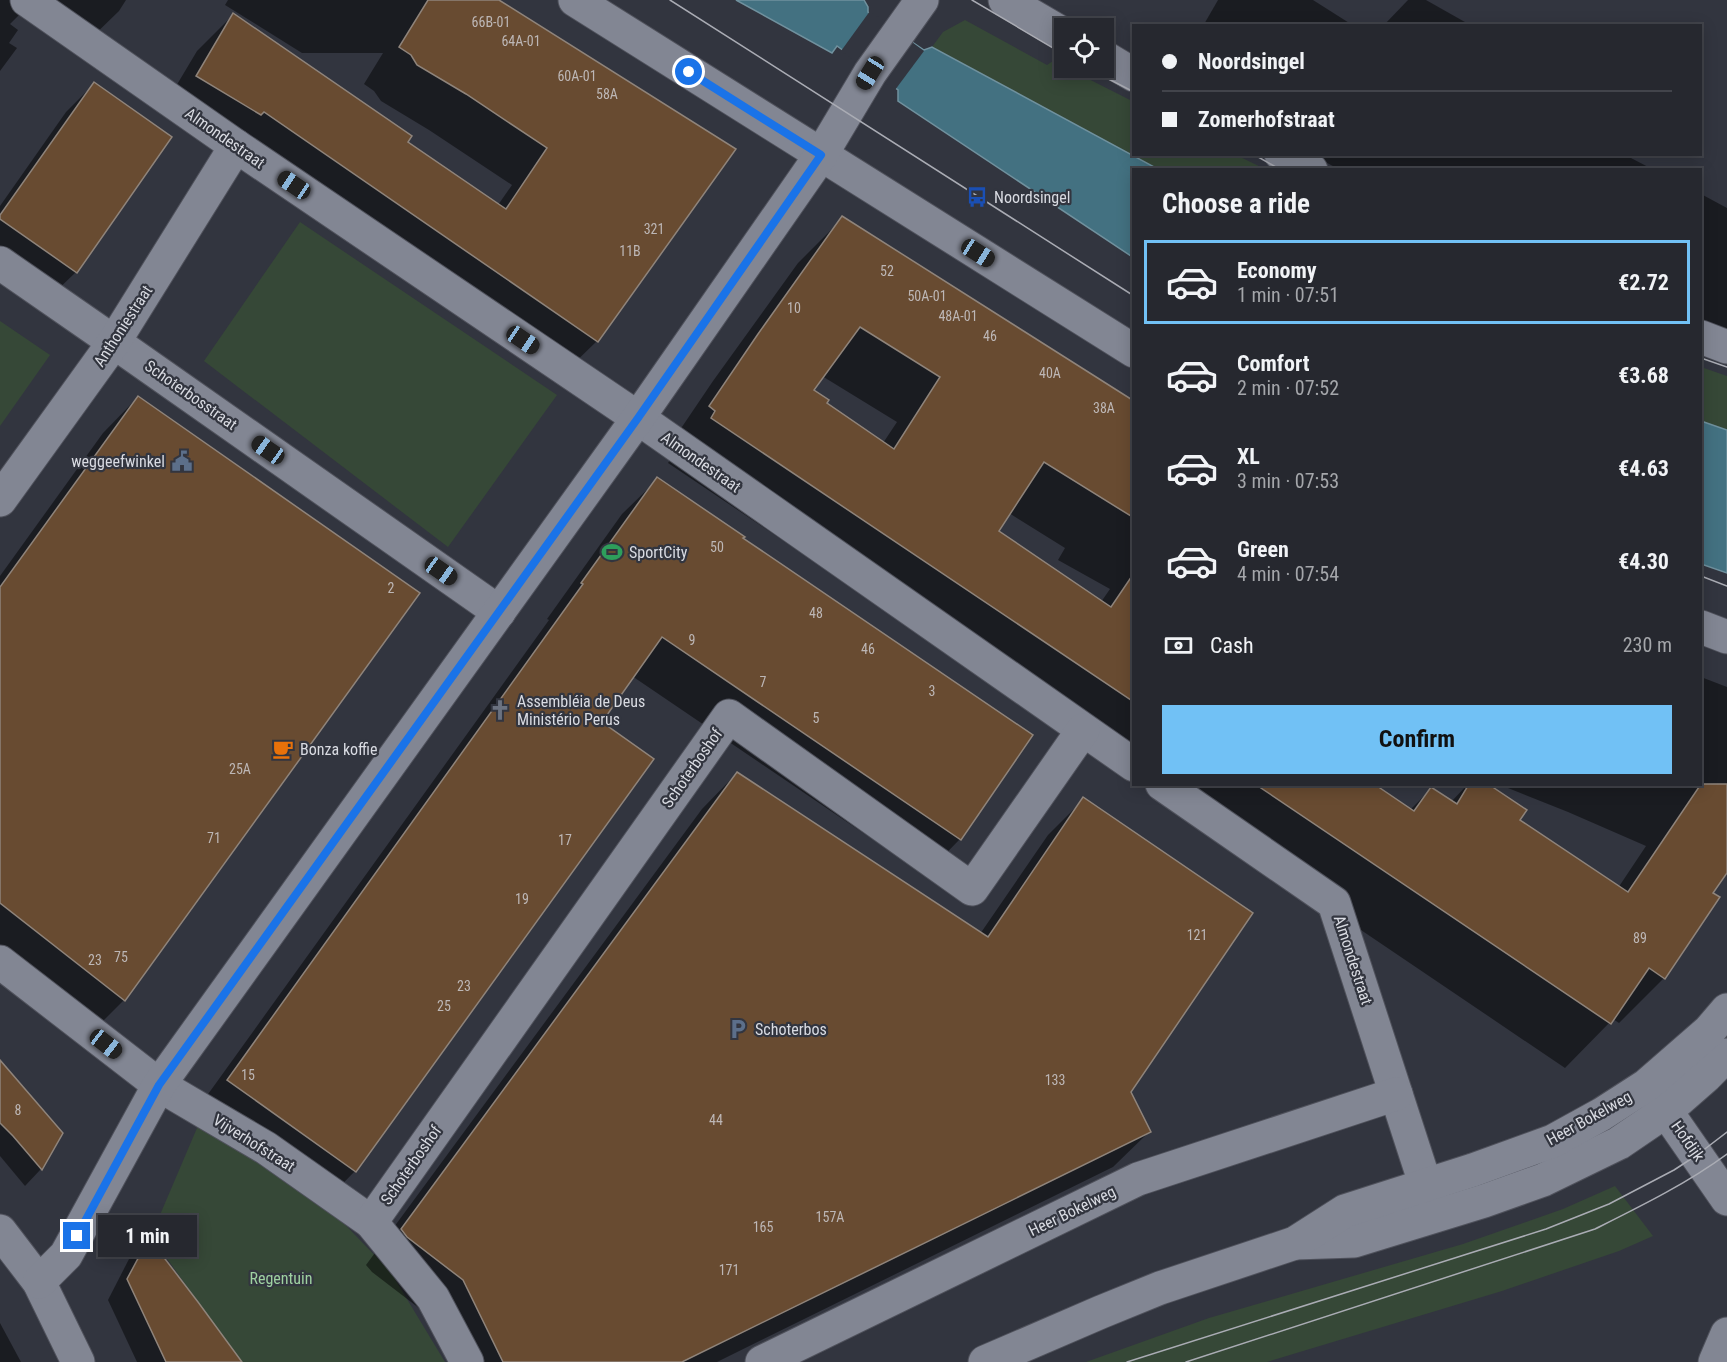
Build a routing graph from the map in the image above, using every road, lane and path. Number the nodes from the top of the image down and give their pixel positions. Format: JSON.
{"nodes":[{"id":1,"x":27,"y":0,"type":"edge"},
{"id":2,"x":575,"y":0,"type":"edge"},
{"id":3,"x":922,"y":0,"type":"edge"},
{"id":4,"x":1005,"y":0,"type":"edge"},
{"id":5,"x":1054,"y":29,"type":"edge"},
{"id":6,"x":1114,"y":63,"type":"edge"},
{"id":7,"x":1132,"y":74,"type":"edge"},
{"id":8,"x":236,"y":146,"type":"junction"},
{"id":9,"x":821,"y":155,"type":"junction"},
{"id":10,"x":1285,"y":156,"type":"edge"},
{"id":11,"x":1307,"y":168,"type":"edge"},
{"id":12,"x":0,"y":263,"type":"edge"},
{"id":13,"x":1702,"y":337,"type":"edge"},
{"id":14,"x":114,"y":342,"type":"junction"},
{"id":15,"x":1727,"y":347,"type":"edge"},
{"id":16,"x":1132,"y":350,"type":"edge"},
{"id":17,"x":638,"y":418,"type":"junction"},
{"id":18,"x":0,"y":500,"type":"edge"},
{"id":19,"x":499,"y":612,"type":"junction"},
{"id":20,"x":1702,"y":627,"type":"edge"},
{"id":21,"x":1727,"y":637,"type":"edge"},
{"id":22,"x":1083,"y":730,"type":"junction"},
{"id":23,"x":1132,"y":764,"type":"edge"},
{"id":24,"x":1165,"y":786,"type":"edge"},
{"id":25,"x":0,"y":962,"type":"edge"},
{"id":26,"x":1727,"y":1010,"type":"edge"},
{"id":27,"x":1727,"y":1055,"type":"edge"},
{"id":28,"x":159,"y":1085,"type":"junction"},
{"id":29,"x":1647,"y":1085,"type":"junction"},
{"id":30,"x":1396,"y":1094,"type":"junction"},
{"id":31,"x":1666,"y":1111,"type":"junction"},
{"id":32,"x":1425,"y":1185,"type":"junction"},
{"id":33,"x":1727,"y":1199,"type":"edge"},
{"id":34,"x":1436,"y":1216,"type":"junction"},
{"id":35,"x":371,"y":1222,"type":"junction"},
{"id":36,"x":0,"y":1231,"type":"edge"},
{"id":37,"x":1295,"y":1243,"type":"junction"},
{"id":38,"x":39,"y":1282,"type":"junction"},
{"id":39,"x":1727,"y":1334,"type":"edge"},
{"id":40,"x":78,"y":1362,"type":"edge"},
{"id":41,"x":467,"y":1362,"type":"edge"},
{"id":42,"x":762,"y":1362,"type":"edge"},
{"id":43,"x":985,"y":1362,"type":"edge"},
{"id":44,"x":1715,"y":1362,"type":"edge"}],
"edges":[{"from":1,"to":8,"type":"street","name":"Almondestraat"},
{"from":2,"to":9,"type":"street"},
{"from":3,"to":9,"type":"street"},
{"from":4,"to":5,"type":"street"},
{"from":6,"to":7,"type":"street"},
{"from":8,"to":14,"type":"street","name":"Anthoniestraat"},
{"from":8,"to":17,"type":"street","name":"Almondestraat"},
{"from":9,"to":16,"type":"street"},
{"from":9,"to":17,"type":"street"},
{"from":10,"to":11,"type":"street"},
{"from":12,"to":14,"type":"street","name":"Schoterbosstraat"},
{"from":13,"to":15,"type":"street"},
{"from":14,"to":18,"type":"street","name":"Anthoniestraat"},
{"from":14,"to":19,"type":"street","name":"Schoterbosstraat"},
{"from":17,"to":19,"type":"street"},
{"from":17,"to":22,"type":"street","name":"Almondestraat"},
{"from":19,"to":28,"type":"street"},
{"from":20,"to":21,"type":"street"},
{"from":22,"to":23,"type":"street","name":"Almondestraat"},
{"from":22,"to":35,"type":"street","name":"Schoterboshof"},
{"from":24,"to":30,"type":"street","name":"Almondestraat"},
{"from":25,"to":28,"type":"street","name":"Vijverhofstraat"},
{"from":26,"to":29,"type":"street","name":"Heer Bokelweg"},
{"from":27,"to":31,"type":"street","name":"Heer Bokelweg"},
{"from":28,"to":35,"type":"street","name":"Vijverhofstraat"},
{"from":28,"to":38,"type":"street"},
{"from":29,"to":31,"type":"street","name":"Hofdijk"},
{"from":29,"to":32,"type":"street","name":"Heer Bokelweg"},
{"from":30,"to":32,"type":"street","name":"Almondestraat"},
{"from":30,"to":42,"type":"street","name":"Heer Bokelweg"},
{"from":31,"to":33,"type":"street","name":"Hofdijk"},
{"from":31,"to":34,"type":"street","name":"Heer Bokelweg"},
{"from":32,"to":34,"type":"street","name":"Almondestraat"},
{"from":32,"to":37,"type":"street","name":"Heer Bokelweg"},
{"from":34,"to":37,"type":"street","name":"Heer Bokelweg"},
{"from":35,"to":41,"type":"street","name":"Vijverhofstraat"},
{"from":36,"to":38,"type":"street"},
{"from":37,"to":43,"type":"street","name":"Heer Bokelweg"},
{"from":38,"to":40,"type":"street"},
{"from":39,"to":44,"type":"street"}]}
